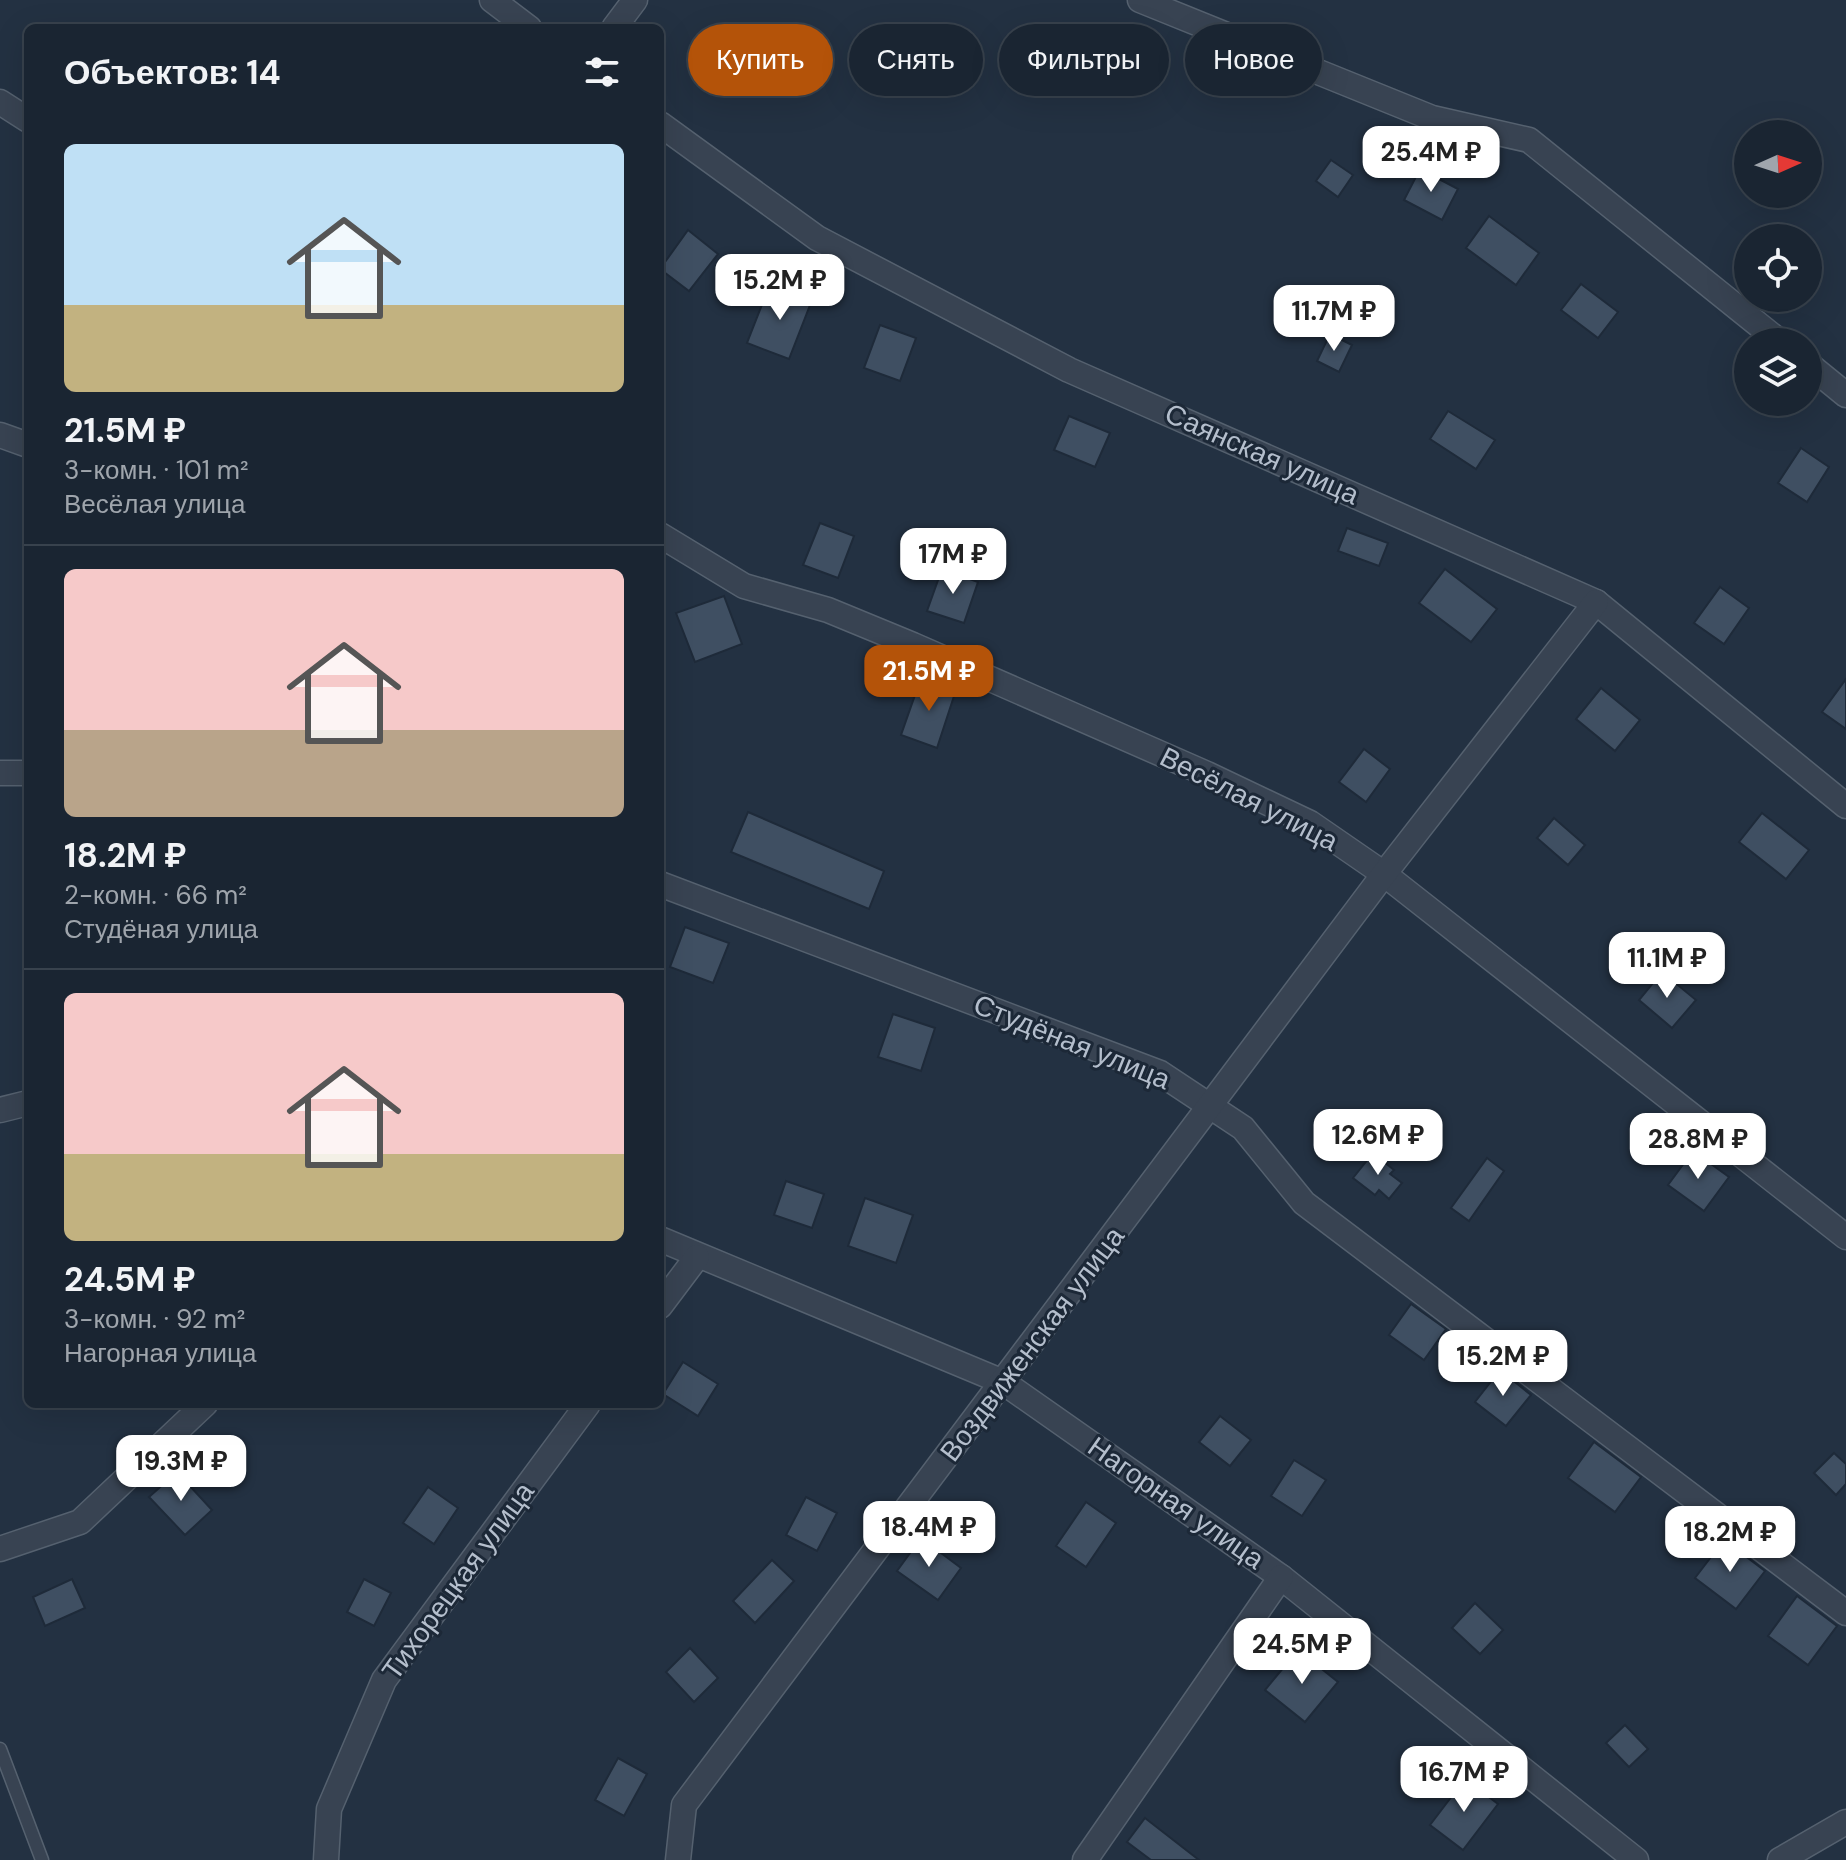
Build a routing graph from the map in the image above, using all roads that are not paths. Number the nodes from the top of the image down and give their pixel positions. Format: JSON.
{"nodes":[{"id":1,"x":492,"y":0,"type":"edge"},
{"id":2,"x":635,"y":0,"type":"edge"},
{"id":3,"x":1140,"y":0,"type":"edge"},
{"id":4,"x":524,"y":24,"type":"edge"},
{"id":5,"x":617,"y":24,"type":"edge"},
{"id":6,"x":0,"y":102,"type":"edge"},
{"id":7,"x":24,"y":117,"type":"edge"},
{"id":8,"x":664,"y":127,"type":"edge"},
{"id":9,"x":1763,"y":328,"type":"edge"},
{"id":10,"x":1822,"y":375,"type":"edge"},
{"id":11,"x":1846,"y":395,"type":"edge"},
{"id":12,"x":0,"y":435,"type":"edge"},
{"id":13,"x":24,"y":444,"type":"edge"},
{"id":14,"x":664,"y":537,"type":"edge"},
{"id":15,"x":1596,"y":602,"type":"junction"},
{"id":16,"x":0,"y":773,"type":"edge"},
{"id":17,"x":24,"y":773,"type":"edge"},
{"id":18,"x":1846,"y":806,"type":"edge"},
{"id":19,"x":1384,"y":874,"type":"junction"},
{"id":20,"x":664,"y":886,"type":"edge"},
{"id":21,"x":24,"y":1104,"type":"edge"},
{"id":22,"x":1210,"y":1106,"type":"junction"},
{"id":23,"x":0,"y":1110,"type":"edge"},
{"id":24,"x":1846,"y":1237,"type":"edge"},
{"id":25,"x":664,"y":1241,"type":"edge"},
{"id":26,"x":697,"y":1257,"type":"junction"},
{"id":27,"x":664,"y":1301,"type":"edge"},
{"id":28,"x":1003,"y":1382,"type":"junction"},
{"id":29,"x":201,"y":1408,"type":"edge"},
{"id":30,"x":585,"y":1408,"type":"edge"},
{"id":31,"x":0,"y":1549,"type":"edge"},
{"id":32,"x":1281,"y":1577,"type":"junction"},
{"id":33,"x":1846,"y":1613,"type":"edge"},
{"id":34,"x":0,"y":1749,"type":"edge"},
{"id":35,"x":1846,"y":1822,"type":"edge"},
{"id":36,"x":1096,"y":1856,"type":"edge"},
{"id":37,"x":42,"y":1860,"type":"edge"},
{"id":38,"x":326,"y":1860,"type":"edge"},
{"id":39,"x":678,"y":1860,"type":"edge"},
{"id":40,"x":1636,"y":1860,"type":"edge"},
{"id":41,"x":1780,"y":1860,"type":"edge"}],
"edges":[{"from":1,"to":4,"type":"street"},
{"from":2,"to":5,"type":"street"},
{"from":3,"to":9,"type":"street"},
{"from":6,"to":7,"type":"street"},
{"from":8,"to":15,"type":"street","name":"Саянская улица"},
{"from":10,"to":11,"type":"street"},
{"from":12,"to":13,"type":"street"},
{"from":14,"to":19,"type":"street","name":"Весёлая улица"},
{"from":15,"to":18,"type":"street","name":"Саянская улица"},
{"from":15,"to":19,"type":"street","name":"Воздвиженская улица"},
{"from":16,"to":17,"type":"street"},
{"from":19,"to":22,"type":"street","name":"Воздвиженская улица"},
{"from":19,"to":24,"type":"street","name":"Весёлая улица"},
{"from":20,"to":22,"type":"street","name":"Студёная улица"},
{"from":21,"to":23,"type":"street"},
{"from":22,"to":28,"type":"street","name":"Воздвиженская улица"},
{"from":22,"to":33,"type":"street","name":"Студёная улица"},
{"from":25,"to":26,"type":"street","name":"Нагорная улица"},
{"from":26,"to":27,"type":"street"},
{"from":26,"to":28,"type":"street","name":"Нагорная улица"},
{"from":28,"to":32,"type":"street","name":"Нагорная улица"},
{"from":28,"to":39,"type":"street","name":"Воздвиженская улица"},
{"from":29,"to":31,"type":"street"},
{"from":30,"to":38,"type":"street","name":"Тихорецкая улица"},
{"from":32,"to":36,"type":"street"},
{"from":32,"to":40,"type":"street","name":"Нагорная улица"},
{"from":34,"to":37,"type":"lane"},
{"from":35,"to":41,"type":"street"}]}
